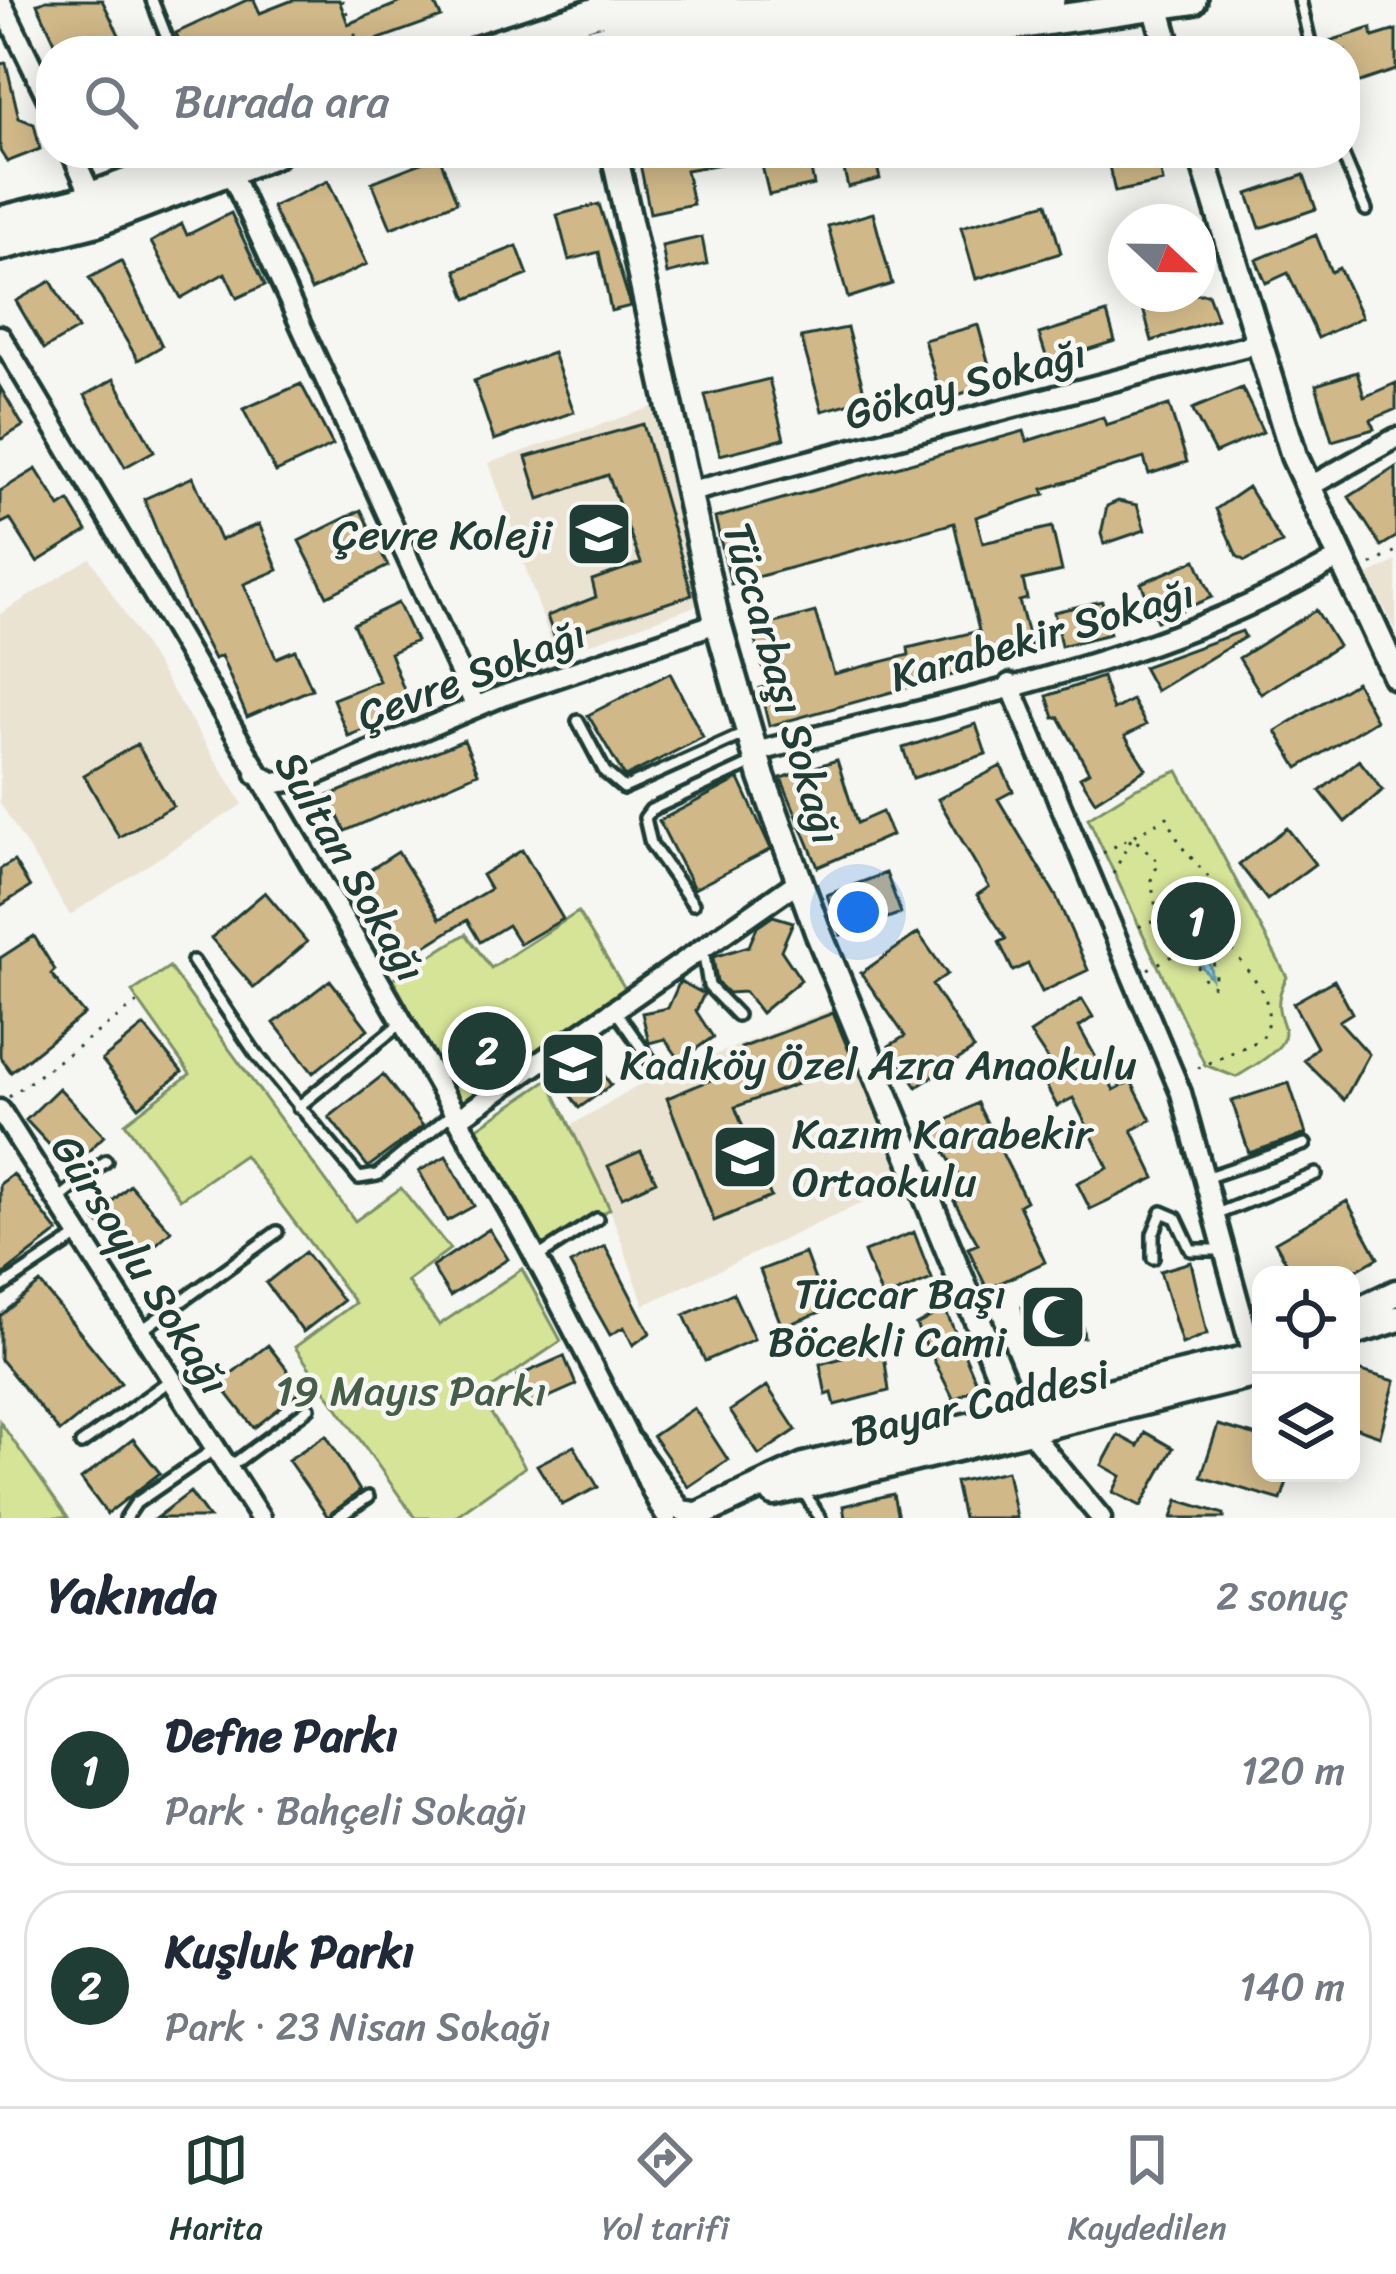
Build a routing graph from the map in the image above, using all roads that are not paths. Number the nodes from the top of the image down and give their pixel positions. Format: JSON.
{"nodes":[{"id":1,"x":152,"y":0,"type":"edge"},
{"id":2,"x":1050,"y":0,"type":"edge"},
{"id":3,"x":1192,"y":0,"type":"edge"},
{"id":4,"x":1300,"y":0,"type":"edge"},
{"id":5,"x":2,"y":1,"type":"edge"},
{"id":6,"x":1156,"y":5,"type":"junction"},
{"id":7,"x":585,"y":27,"type":"edge"},
{"id":8,"x":166,"y":36,"type":"edge"},
{"id":9,"x":544,"y":36,"type":"edge"},
{"id":10,"x":1165,"y":36,"type":"edge"},
{"id":11,"x":1308,"y":36,"type":"edge"},
{"id":12,"x":36,"y":73,"type":"edge"},
{"id":13,"x":79,"y":168,"type":"edge"},
{"id":14,"x":198,"y":168,"type":"edge"},
{"id":15,"x":208,"y":168,"type":"edge"},
{"id":16,"x":223,"y":168,"type":"edge"},
{"id":17,"x":617,"y":168,"type":"edge"},
{"id":18,"x":1206,"y":168,"type":"edge"},
{"id":19,"x":1348,"y":168,"type":"edge"},
{"id":20,"x":92,"y":197,"type":"junction"},
{"id":21,"x":1366,"y":210,"type":"dead end"},
{"id":22,"x":0,"y":221,"type":"edge"},
{"id":23,"x":0,"y":246,"type":"edge"},
{"id":24,"x":0,"y":336,"type":"edge"},
{"id":25,"x":1258,"y":343,"type":"junction"},
{"id":26,"x":1396,"y":439,"type":"edge"},
{"id":27,"x":1307,"y":488,"type":"junction"},
{"id":28,"x":691,"y":492,"type":"junction"},
{"id":29,"x":1350,"y":564,"type":"junction"},
{"id":30,"x":717,"y":622,"type":"junction"},
{"id":31,"x":1396,"y":676,"type":"edge"},
{"id":32,"x":1010,"y":684,"type":"junction"},
{"id":33,"x":476,"y":707,"type":"junction"},
{"id":34,"x":578,"y":721,"type":"dead end"},
{"id":35,"x":754,"y":748,"type":"junction"},
{"id":36,"x":253,"y":771,"type":"junction"},
{"id":37,"x":305,"y":778,"type":"junction"},
{"id":38,"x":282,"y":819,"type":"junction"},
{"id":39,"x":799,"y":881,"type":"junction"},
{"id":40,"x":693,"y":904,"type":"dead end"},
{"id":41,"x":703,"y":948,"type":"junction"},
{"id":42,"x":193,"y":961,"type":"dead end"},
{"id":43,"x":614,"y":1010,"type":"junction"},
{"id":44,"x":736,"y":1016,"type":"dead end"},
{"id":45,"x":400,"y":1024,"type":"junction"},
{"id":46,"x":657,"y":1070,"type":"dead end"},
{"id":47,"x":0,"y":1107,"type":"edge"},
{"id":48,"x":298,"y":1107,"type":"junction"},
{"id":49,"x":456,"y":1116,"type":"junction"},
{"id":50,"x":1305,"y":1144,"type":"dead end"},
{"id":51,"x":106,"y":1161,"type":"dead end"},
{"id":52,"x":1316,"y":1174,"type":"dead end"},
{"id":53,"x":1208,"y":1177,"type":"junction"},
{"id":54,"x":59,"y":1199,"type":"junction"},
{"id":55,"x":1217,"y":1214,"type":"junction"},
{"id":56,"x":597,"y":1219,"type":"dead end"},
{"id":57,"x":277,"y":1232,"type":"dead end"},
{"id":58,"x":81,"y":1234,"type":"junction"},
{"id":59,"x":1226,"y":1250,"type":"junction"},
{"id":60,"x":536,"y":1258,"type":"junction"},
{"id":61,"x":1154,"y":1258,"type":"dead end"},
{"id":62,"x":0,"y":1288,"type":"edge"},
{"id":63,"x":1396,"y":1294,"type":"edge"},
{"id":64,"x":1360,"y":1310,"type":"edge"},
{"id":65,"x":1396,"y":1319,"type":"edge"},
{"id":66,"x":142,"y":1330,"type":"junction"},
{"id":67,"x":1360,"y":1330,"type":"edge"},
{"id":68,"x":1252,"y":1343,"type":"edge"},
{"id":69,"x":1252,"y":1366,"type":"edge"},
{"id":70,"x":1252,"y":1366,"type":"edge"},
{"id":71,"x":172,"y":1379,"type":"junction"},
{"id":72,"x":309,"y":1408,"type":"dead end"},
{"id":73,"x":1082,"y":1419,"type":"junction"},
{"id":74,"x":1024,"y":1424,"type":"junction"},
{"id":75,"x":629,"y":1438,"type":"junction"},
{"id":76,"x":80,"y":1444,"type":"dead end"},
{"id":77,"x":216,"y":1448,"type":"junction"},
{"id":78,"x":228,"y":1468,"type":"junction"},
{"id":79,"x":1069,"y":1478,"type":"junction"},
{"id":80,"x":800,"y":1485,"type":"junction"},
{"id":81,"x":368,"y":1497,"type":"dead end"},
{"id":82,"x":705,"y":1516,"type":"edge"},
{"id":83,"x":126,"y":1518,"type":"edge"},
{"id":84,"x":260,"y":1518,"type":"edge"},
{"id":85,"x":338,"y":1518,"type":"edge"},
{"id":86,"x":667,"y":1518,"type":"edge"},
{"id":87,"x":820,"y":1518,"type":"edge"},
{"id":88,"x":1101,"y":1518,"type":"edge"}],
"edges":[{"from":1,"to":8,"type":"lane"},
{"from":2,"to":7,"type":"main road"},
{"from":3,"to":6,"type":"main road"},
{"from":4,"to":11,"type":"lane"},
{"from":5,"to":12,"type":"street"},
{"from":6,"to":7,"type":"main road"},
{"from":6,"to":10,"type":"street"},
{"from":7,"to":9,"type":"main road"},
{"from":13,"to":20,"type":"street"},
{"from":14,"to":20,"type":"main road"},
{"from":15,"to":23,"type":"main road"},
{"from":16,"to":33,"type":"street"},
{"from":17,"to":28,"type":"street","name":"Tüccarbaşı Sokağı"},
{"from":18,"to":25,"type":"street"},
{"from":19,"to":21,"type":"lane"},
{"from":20,"to":22,"type":"main road"},
{"from":24,"to":36,"type":"street","name":"Sultan Sokağı"},
{"from":25,"to":27,"type":"street"},
{"from":25,"to":28,"type":"street","name":"Gökay Sokağı"},
{"from":26,"to":27,"type":"street"},
{"from":27,"to":29,"type":"street"},
{"from":28,"to":30,"type":"street","name":"Tüccarbaşı Sokağı"},
{"from":29,"to":31,"type":"street"},
{"from":29,"to":32,"type":"street","name":"Karabekir Sokağı"},
{"from":30,"to":33,"type":"street","name":"Çevre Sokağı"},
{"from":30,"to":35,"type":"street","name":"Tüccarbaşı Sokağı"},
{"from":32,"to":35,"type":"street","name":"Karabekir Sokağı"},
{"from":32,"to":53,"type":"street"},
{"from":33,"to":37,"type":"street","name":"Çevre Sokağı"},
{"from":34,"to":35,"type":"lane"},
{"from":35,"to":39,"type":"street","name":"Tüccarbaşı Sokağı"},
{"from":35,"to":40,"type":"lane"},
{"from":36,"to":37,"type":"street"},
{"from":36,"to":38,"type":"street","name":"Sultan Sokağı"},
{"from":37,"to":38,"type":"street"},
{"from":38,"to":45,"type":"street","name":"Sultan Sokağı"},
{"from":39,"to":41,"type":"street"},
{"from":39,"to":74,"type":"street","name":"Tüccarbaşı Sokağı"},
{"from":41,"to":43,"type":"street"},
{"from":41,"to":44,"type":"lane"},
{"from":42,"to":48,"type":"lane"},
{"from":43,"to":46,"type":"lane"},
{"from":43,"to":49,"type":"street"},
{"from":45,"to":48,"type":"lane"},
{"from":45,"to":49,"type":"street","name":"Sultan Sokağı"},
{"from":47,"to":54,"type":"street","name":"Gürsoylu Sokağı"},
{"from":48,"to":49,"type":"lane"},
{"from":49,"to":60,"type":"street","name":"Sultan Sokağı"},
{"from":50,"to":53,"type":"lane"},
{"from":51,"to":54,"type":"lane"},
{"from":52,"to":55,"type":"lane"},
{"from":53,"to":55,"type":"street"},
{"from":54,"to":58,"type":"street","name":"Gürsoylu Sokağı"},
{"from":55,"to":59,"type":"street"},
{"from":56,"to":60,"type":"lane"},
{"from":57,"to":66,"type":"lane"},
{"from":58,"to":62,"type":"lane"},
{"from":58,"to":66,"type":"street","name":"Gürsoylu Sokağı"},
{"from":59,"to":61,"type":"lane"},
{"from":59,"to":68,"type":"street"},
{"from":60,"to":75,"type":"street","name":"Sultan Sokağı"},
{"from":63,"to":64,"type":"street"},
{"from":65,"to":67,"type":"street"},
{"from":66,"to":71,"type":"street","name":"Gürsoylu Sokağı"},
{"from":69,"to":74,"type":"street","name":"Bayar Caddesi"},
{"from":70,"to":73,"type":"street","name":"Bayar Caddesi"},
{"from":71,"to":76,"type":"lane"},
{"from":71,"to":77,"type":"street","name":"Gürsoylu Sokağı"},
{"from":72,"to":78,"type":"lane"},
{"from":73,"to":74,"type":"street","name":"Bayar Caddesi"},
{"from":73,"to":79,"type":"street"},
{"from":74,"to":79,"type":"street"},
{"from":74,"to":80,"type":"street","name":"Bayar Caddesi"},
{"from":74,"to":82,"type":"street","name":"Bayar Caddesi"},
{"from":75,"to":82,"type":"street","name":"Sultan Sokağı"},
{"from":75,"to":86,"type":"street","name":"Sultan Sokağı"},
{"from":77,"to":78,"type":"street","name":"Gürsoylu Sokağı"},
{"from":77,"to":83,"type":"lane"},
{"from":78,"to":84,"type":"street","name":"Gürsoylu Sokağı"},
{"from":79,"to":88,"type":"street"},
{"from":80,"to":82,"type":"street","name":"Bayar Caddesi"},
{"from":80,"to":87,"type":"lane"},
{"from":81,"to":85,"type":"lane"}]}
